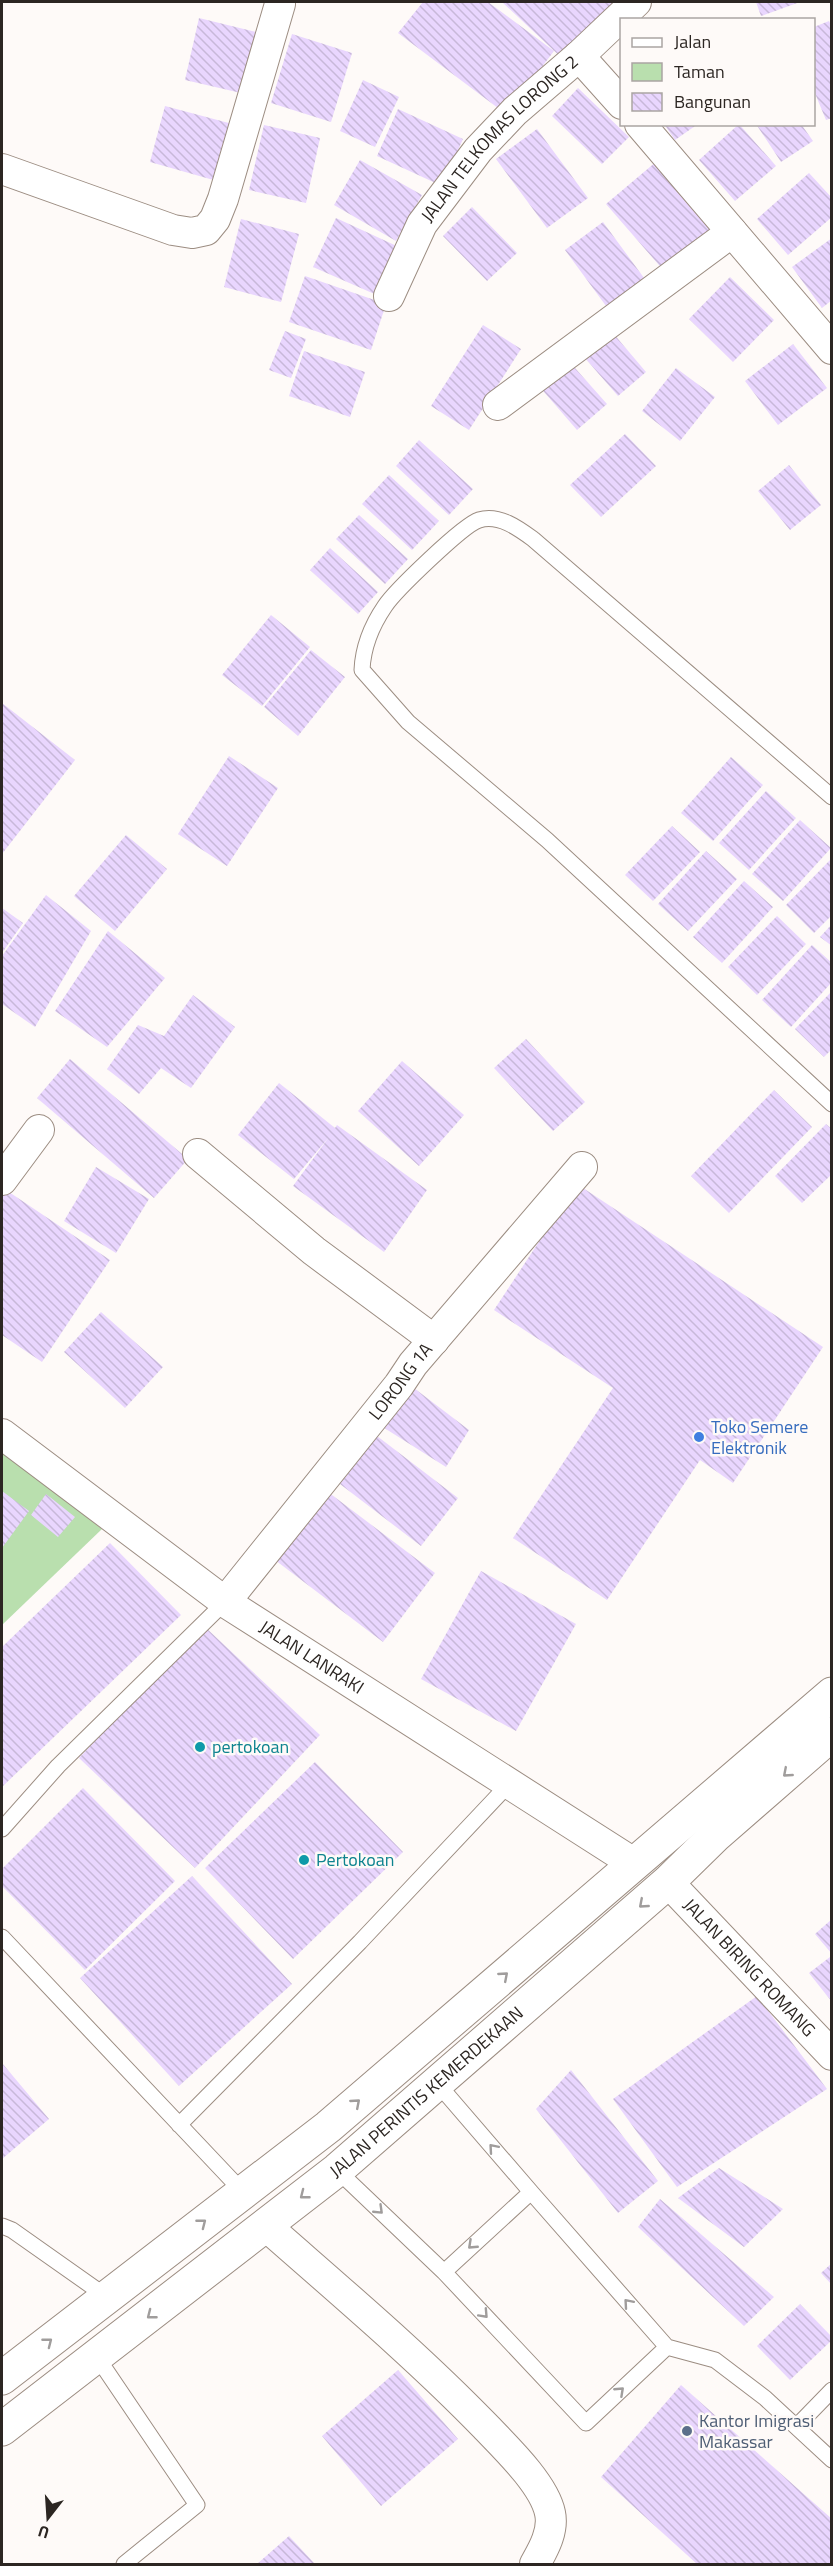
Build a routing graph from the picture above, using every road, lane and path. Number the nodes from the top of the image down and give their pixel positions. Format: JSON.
{"nodes":[{"id":1,"x":636,"y":2,"type":"edge"},
{"id":2,"x":280,"y":4,"type":"dead end"},
{"id":3,"x":579,"y":56,"type":"junction"},
{"id":4,"x":620,"y":103,"type":"edge"},
{"id":5,"x":642,"y":126,"type":"edge"},
{"id":6,"x":2,"y":170,"type":"edge"},
{"id":7,"x":732,"y":232,"type":"junction"},
{"id":8,"x":389,"y":296,"type":"dead end"},
{"id":9,"x":831,"y":349,"type":"edge"},
{"id":10,"x":498,"y":405,"type":"dead end"},
{"id":11,"x":831,"y":797,"type":"edge"},
{"id":12,"x":831,"y":1104,"type":"edge"},
{"id":13,"x":39,"y":1130,"type":"dead end"},
{"id":14,"x":198,"y":1154,"type":"dead end"},
{"id":15,"x":582,"y":1167,"type":"dead end"},
{"id":16,"x":2,"y":1180,"type":"edge"},
{"id":17,"x":434,"y":1340,"type":"junction"},
{"id":18,"x":2,"y":1434,"type":"edge"},
{"id":19,"x":225,"y":1602,"type":"junction"},
{"id":20,"x":831,"y":1694,"type":"edge"},
{"id":21,"x":831,"y":1734,"type":"edge"},
{"id":22,"x":509,"y":1784,"type":"junction"},
{"id":23,"x":2,"y":1829,"type":"edge"},
{"id":24,"x":635,"y":1864,"type":"junction"},
{"id":25,"x":668,"y":1882,"type":"junction"},
{"id":26,"x":2,"y":1937,"type":"edge"},
{"id":27,"x":831,"y":2055,"type":"edge"},
{"id":28,"x":437,"y":2083,"type":"junction"},
{"id":29,"x":179,"y":2125,"type":"junction"},
{"id":30,"x":337,"y":2170,"type":"junction"},
{"id":31,"x":243,"y":2192,"type":"junction"},
{"id":32,"x":531,"y":2192,"type":"junction"},
{"id":33,"x":266,"y":2225,"type":"junction"},
{"id":34,"x":2,"y":2226,"type":"edge"},
{"id":35,"x":444,"y":2272,"type":"junction"},
{"id":36,"x":107,"y":2297,"type":"junction"},
{"id":37,"x":667,"y":2347,"type":"junction"},
{"id":38,"x":97,"y":2357,"type":"junction"},
{"id":39,"x":2,"y":2378,"type":"edge"},
{"id":40,"x":831,"y":2390,"type":"edge"},
{"id":41,"x":797,"y":2426,"type":"junction"},
{"id":42,"x":2,"y":2429,"type":"edge"},
{"id":43,"x":831,"y":2460,"type":"edge"},
{"id":44,"x":124,"y":2565,"type":"edge"},
{"id":45,"x":535,"y":2565,"type":"edge"}],
"edges":[{"from":1,"to":3,"type":"street","name":"JALAN TELKOMAS LORONG 2"},
{"from":2,"to":6,"type":"street"},
{"from":3,"to":4,"type":"street"},
{"from":3,"to":8,"type":"street","name":"JALAN TELKOMAS LORONG 2"},
{"from":5,"to":7,"type":"street"},
{"from":7,"to":9,"type":"street"},
{"from":7,"to":10,"type":"street"},
{"from":11,"to":12,"type":"lane"},
{"from":13,"to":16,"type":"street"},
{"from":14,"to":17,"type":"street"},
{"from":15,"to":17,"type":"street","name":"LORONG 1A"},
{"from":17,"to":19,"type":"street","name":"LORONG 1A"},
{"from":18,"to":19,"type":"street","name":"JALAN LANRAKI"},
{"from":19,"to":22,"type":"street","name":"JALAN LANRAKI"},
{"from":19,"to":23,"type":"lane"},
{"from":20,"to":24,"type":"highway","name":"JALAN PERINTIS KEMERDEKAAN"},
{"from":21,"to":25,"type":"highway","name":"JALAN PERINTIS KEMERDEKAAN","one_way":true},
{"from":22,"to":24,"type":"street","name":"JALAN LANRAKI"},
{"from":22,"to":29,"type":"lane"},
{"from":31,"to":24,"type":"highway","name":"JALAN PERINTIS KEMERDEKAAN","one_way":true},
{"from":25,"to":27,"type":"street","name":"JALAN BIRING ROMANG"},
{"from":25,"to":28,"type":"highway","name":"JALAN PERINTIS KEMERDEKAAN","one_way":true},
{"from":26,"to":29,"type":"lane"},
{"from":28,"to":30,"type":"highway","name":"JALAN PERINTIS KEMERDEKAAN"},
{"from":32,"to":28,"type":"lane","one_way":true},
{"from":29,"to":31,"type":"lane"},
{"from":30,"to":33,"type":"highway","name":"JALAN PERINTIS KEMERDEKAAN","one_way":true},
{"from":30,"to":35,"type":"lane","one_way":true},
{"from":36,"to":31,"type":"highway","name":"JALAN PERINTIS KEMERDEKAAN","one_way":true},
{"from":32,"to":35,"type":"lane","one_way":true},
{"from":37,"to":32,"type":"lane","one_way":true},
{"from":33,"to":38,"type":"highway","name":"JALAN PERINTIS KEMERDEKAAN","one_way":true},
{"from":33,"to":45,"type":"street"},
{"from":34,"to":36,"type":"lane"},
{"from":35,"to":37,"type":"lane","one_way":true},
{"from":39,"to":36,"type":"highway","name":"JALAN PERINTIS KEMERDEKAAN","one_way":true},
{"from":37,"to":41,"type":"lane"},
{"from":38,"to":42,"type":"highway","name":"JALAN PERINTIS KEMERDEKAAN"},
{"from":38,"to":44,"type":"lane"},
{"from":40,"to":41,"type":"lane"},
{"from":41,"to":43,"type":"lane"}]}
